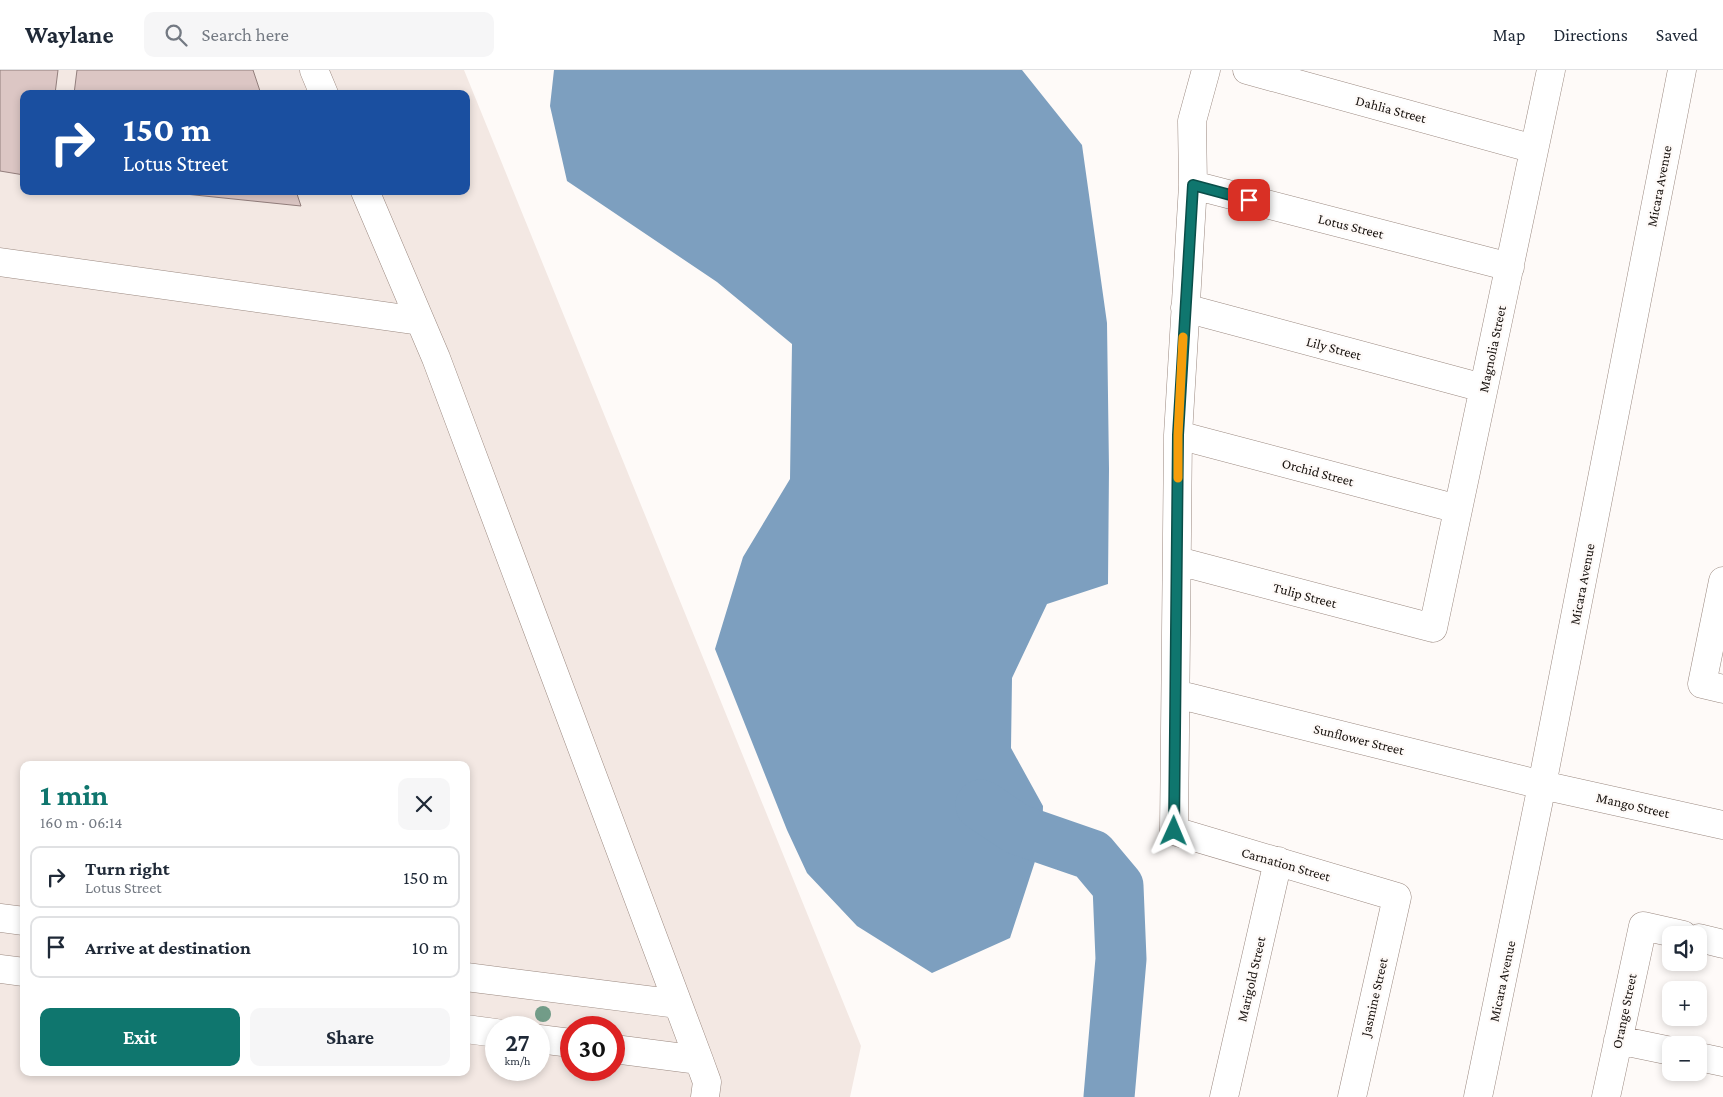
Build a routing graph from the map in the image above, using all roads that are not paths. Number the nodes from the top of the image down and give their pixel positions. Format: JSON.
{"nodes":[{"id":1,"x":314,"y":70,"type":"edge"},
{"id":2,"x":1206,"y":70,"type":"edge"},
{"id":3,"x":1247,"y":70,"type":"edge"},
{"id":4,"x":1551,"y":70,"type":"edge"},
{"id":5,"x":1682,"y":70,"type":"edge"},
{"id":6,"x":322,"y":90,"type":"edge"},
{"id":7,"x":1534,"y":149,"type":"junction"},
{"id":8,"x":1193,"y":185,"type":"junction"},
{"id":9,"x":367,"y":195,"type":"edge"},
{"id":10,"x":0,"y":262,"type":"edge"},
{"id":11,"x":1510,"y":267,"type":"junction"},
{"id":12,"x":1185,"y":308,"type":"junction"},
{"id":13,"x":420,"y":320,"type":"junction"},
{"id":14,"x":1484,"y":388,"type":"junction"},
{"id":15,"x":1178,"y":435,"type":"junction"},
{"id":16,"x":1458,"y":509,"type":"junction"},
{"id":17,"x":1178,"y":561,"type":"junction"},
{"id":18,"x":1723,"y":581,"type":"edge"},
{"id":19,"x":1433,"y":628,"type":"joint"},
{"id":20,"x":1713,"y":687,"type":"edge"},
{"id":21,"x":1176,"y":694,"type":"junction"},
{"id":22,"x":1542,"y":785,"type":"junction"},
{"id":23,"x":1723,"y":825,"type":"edge"},
{"id":24,"x":1278,"y":861,"type":"junction"},
{"id":25,"x":1397,"y":896,"type":"joint"},
{"id":26,"x":0,"y":918,"type":"edge"},
{"id":27,"x":20,"y":920,"type":"edge"},
{"id":28,"x":1662,"y":930,"type":"edge"},
{"id":29,"x":1707,"y":940,"type":"edge"},
{"id":30,"x":1723,"y":944,"type":"edge"},
{"id":31,"x":0,"y":969,"type":"edge"},
{"id":32,"x":20,"y":972,"type":"edge"},
{"id":33,"x":470,"y":978,"type":"edge"},
{"id":34,"x":678,"y":1004,"type":"junction"},
{"id":35,"x":470,"y":1030,"type":"edge"},
{"id":36,"x":485,"y":1032,"type":"edge"},
{"id":37,"x":1618,"y":1040,"type":"junction"},
{"id":38,"x":1662,"y":1049,"type":"edge"},
{"id":39,"x":625,"y":1050,"type":"edge"},
{"id":40,"x":1707,"y":1059,"type":"edge"},
{"id":41,"x":699,"y":1060,"type":"junction"},
{"id":42,"x":1723,"y":1062,"type":"edge"},
{"id":43,"x":704,"y":1097,"type":"edge"},
{"id":44,"x":1224,"y":1097,"type":"edge"},
{"id":45,"x":1352,"y":1097,"type":"edge"},
{"id":46,"x":1478,"y":1097,"type":"edge"},
{"id":47,"x":1606,"y":1097,"type":"edge"}],
"edges":[{"from":1,"to":6,"type":"street"},
{"from":2,"to":8,"type":"street"},
{"from":3,"to":7,"type":"street","name":"Dahlia Street"},
{"from":4,"to":7,"type":"street","name":"Magnolia Street"},
{"from":5,"to":22,"type":"street","name":"Micara Avenue"},
{"from":7,"to":11,"type":"street","name":"Magnolia Street"},
{"from":8,"to":11,"type":"street","name":"Lotus Street"},
{"from":8,"to":12,"type":"street"},
{"from":9,"to":13,"type":"street"},
{"from":10,"to":13,"type":"street"},
{"from":11,"to":14,"type":"street","name":"Magnolia Street"},
{"from":12,"to":14,"type":"street","name":"Lily Street"},
{"from":12,"to":15,"type":"street"},
{"from":13,"to":34,"type":"street"},
{"from":14,"to":16,"type":"street","name":"Magnolia Street"},
{"from":15,"to":16,"type":"street","name":"Orchid Street"},
{"from":15,"to":17,"type":"street"},
{"from":16,"to":19,"type":"street","name":"Magnolia Street"},
{"from":17,"to":19,"type":"street","name":"Tulip Street"},
{"from":17,"to":21,"type":"street"},
{"from":18,"to":20,"type":"street"},
{"from":21,"to":22,"type":"street","name":"Sunflower Street"},
{"from":21,"to":24,"type":"street","name":"Carnation Street"},
{"from":22,"to":23,"type":"street","name":"Mango Street"},
{"from":22,"to":46,"type":"street","name":"Micara Avenue"},
{"from":24,"to":25,"type":"street","name":"Carnation Street"},
{"from":24,"to":44,"type":"street","name":"Marigold Street"},
{"from":25,"to":45,"type":"street","name":"Jasmine Street"},
{"from":26,"to":27,"type":"street"},
{"from":28,"to":37,"type":"street","name":"Orange Street"},
{"from":29,"to":30,"type":"street"},
{"from":31,"to":32,"type":"street"},
{"from":33,"to":34,"type":"street"},
{"from":34,"to":41,"type":"street"},
{"from":35,"to":36,"type":"street"},
{"from":37,"to":38,"type":"street"},
{"from":37,"to":47,"type":"street","name":"Orange Street"},
{"from":39,"to":41,"type":"street"},
{"from":40,"to":42,"type":"street"},
{"from":41,"to":43,"type":"street"}]}
